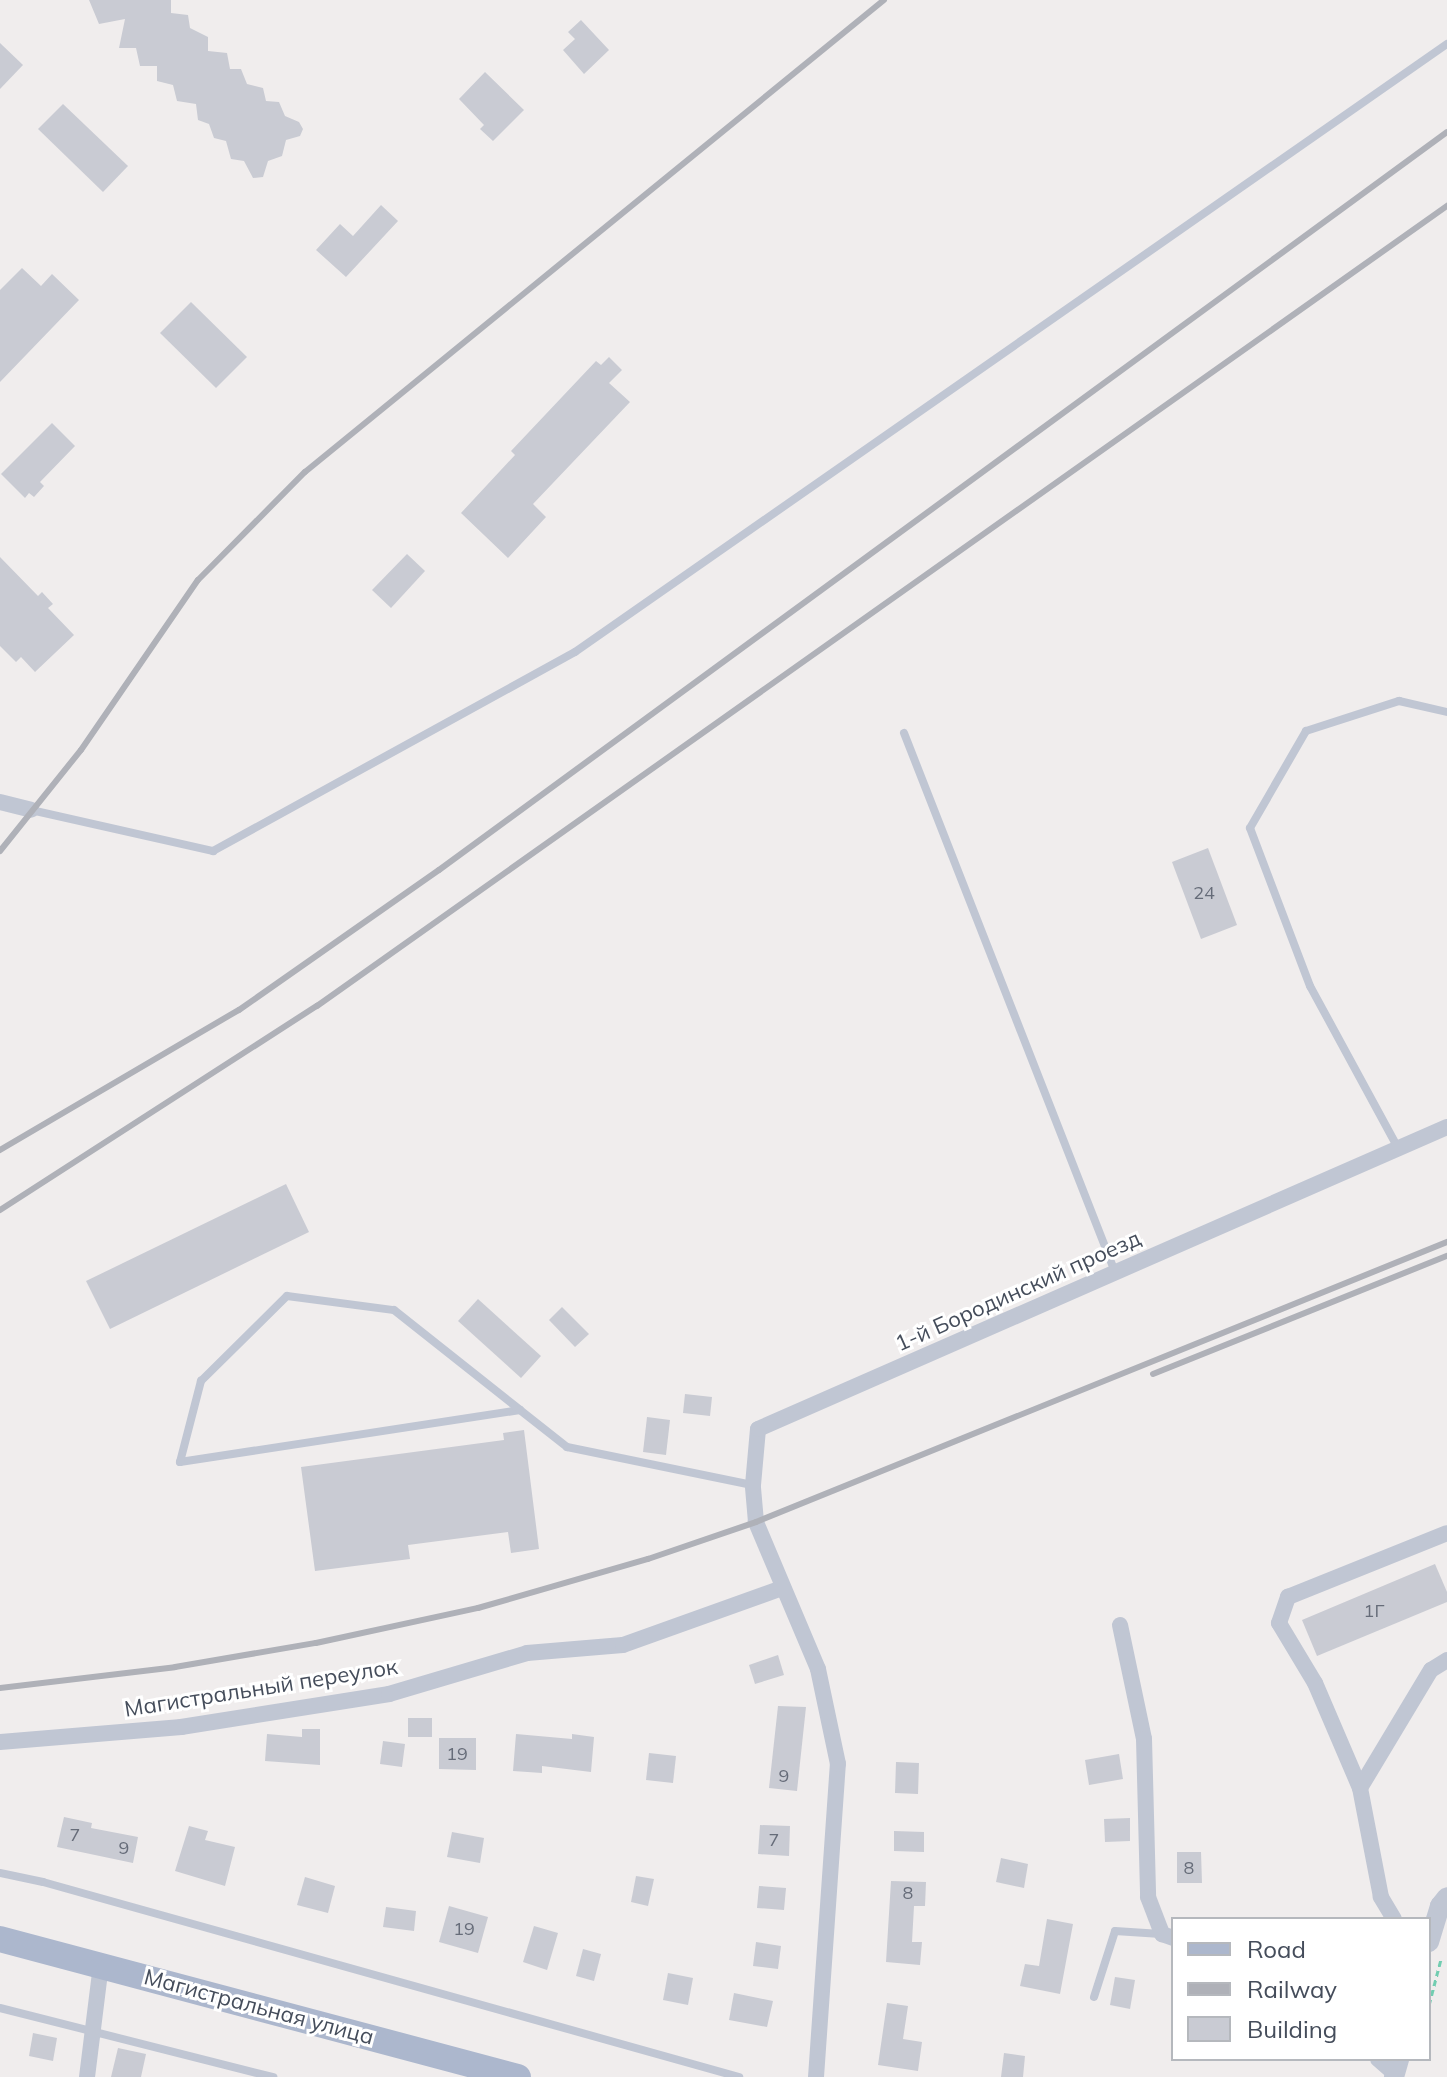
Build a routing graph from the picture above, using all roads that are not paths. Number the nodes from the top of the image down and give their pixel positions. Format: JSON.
{"nodes":[{"id":1,"x":1447,"y":44,"type":"edge"},
{"id":2,"x":1447,"y":712,"type":"edge"},
{"id":3,"x":904,"y":733,"type":"dead end"},
{"id":4,"x":0,"y":802,"type":"edge"},
{"id":5,"x":31,"y":810,"type":"joint"},
{"id":6,"x":1447,"y":1127,"type":"edge"},
{"id":7,"x":1398,"y":1149,"type":"junction"},
{"id":8,"x":1115,"y":1273,"type":"junction"},
{"id":9,"x":520,"y":1410,"type":"junction"},
{"id":10,"x":753,"y":1485,"type":"junction"},
{"id":11,"x":1447,"y":1533,"type":"edge"},
{"id":12,"x":782,"y":1588,"type":"junction"},
{"id":13,"x":1120,"y":1625,"type":"dead end"},
{"id":14,"x":1447,"y":1660,"type":"edge"},
{"id":15,"x":0,"y":1742,"type":"edge"},
{"id":16,"x":1360,"y":1788,"type":"junction"},
{"id":17,"x":0,"y":1873,"type":"edge"},
{"id":18,"x":1447,"y":1897,"type":"edge"},
{"id":19,"x":1393,"y":1917,"type":"edge"},
{"id":20,"x":1168,"y":1936,"type":"edge"},
{"id":21,"x":0,"y":1939,"type":"edge"},
{"id":22,"x":1436,"y":1945,"type":"edge"},
{"id":23,"x":101,"y":1965,"type":"junction"},
{"id":24,"x":1094,"y":1997,"type":"dead end"},
{"id":25,"x":0,"y":2008,"type":"edge"},
{"id":26,"x":91,"y":2030,"type":"junction"},
{"id":27,"x":87,"y":2077,"type":"edge"},
{"id":28,"x":273,"y":2077,"type":"edge"},
{"id":29,"x":518,"y":2077,"type":"edge"},
{"id":30,"x":739,"y":2077,"type":"edge"},
{"id":31,"x":816,"y":2077,"type":"edge"}],
"edges":[{"from":1,"to":5,"type":"lane"},
{"from":2,"to":7,"type":"lane"},
{"from":3,"to":8,"type":"lane"},
{"from":4,"to":5,"type":"street"},
{"from":6,"to":7,"type":"street","name":"1-й Бородинский проезд"},
{"from":7,"to":8,"type":"street","name":"1-й Бородинский проезд"},
{"from":8,"to":10,"type":"street","name":"1-й Бородинский проезд"},
{"from":9,"to":9,"type":"lane"},
{"from":9,"to":10,"type":"lane"},
{"from":10,"to":12,"type":"street","name":"1-й Бородинский проезд"},
{"from":11,"to":16,"type":"street"},
{"from":12,"to":15,"type":"street","name":"Магистральный переулок"},
{"from":12,"to":31,"type":"street"},
{"from":13,"to":20,"type":"street"},
{"from":14,"to":16,"type":"street"},
{"from":16,"to":19,"type":"street"},
{"from":17,"to":30,"type":"lane"},
{"from":18,"to":22,"type":"street"},
{"from":20,"to":24,"type":"lane"},
{"from":21,"to":23,"type":"main road","name":"Магистральная улица"},
{"from":23,"to":26,"type":"street"},
{"from":23,"to":29,"type":"main road","name":"Магистральная улица"},
{"from":25,"to":26,"type":"lane"},
{"from":26,"to":27,"type":"street"},
{"from":26,"to":28,"type":"lane"}]}
